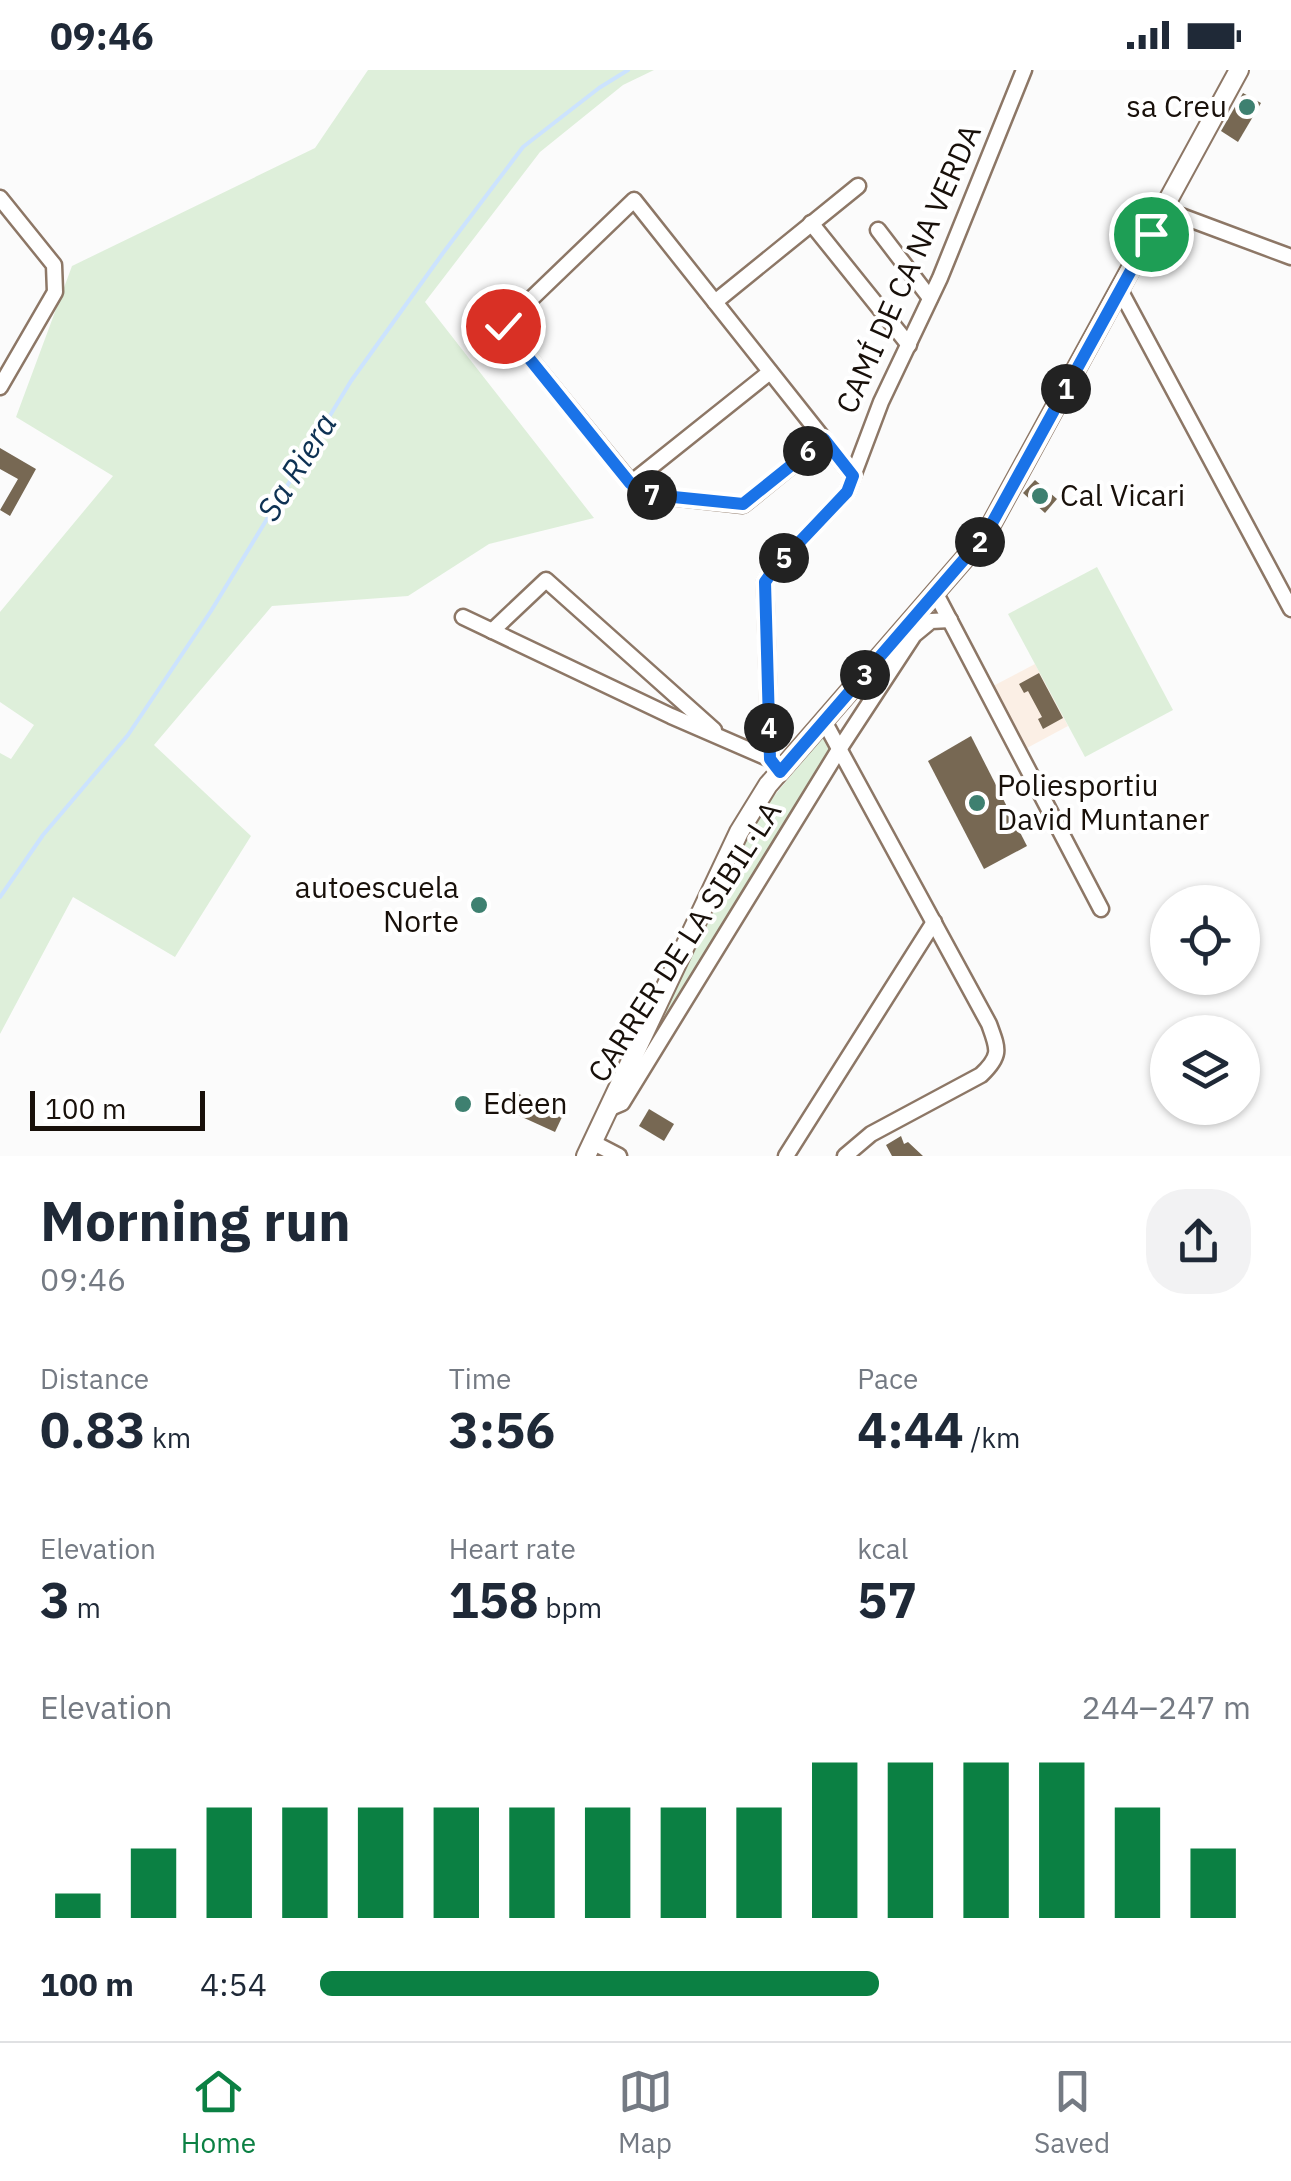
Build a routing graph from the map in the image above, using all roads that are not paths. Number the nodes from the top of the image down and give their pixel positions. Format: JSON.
{"nodes":[{"id":1,"x":1024,"y":70,"type":"edge"},
{"id":2,"x":1239,"y":70,"type":"edge"},
{"id":3,"x":858,"y":186,"type":"dead end"},
{"id":4,"x":0,"y":198,"type":"edge"},
{"id":5,"x":1165,"y":210,"type":"junction"},
{"id":6,"x":810,"y":223,"type":"junction"},
{"id":7,"x":878,"y":230,"type":"dead end"},
{"id":8,"x":1291,"y":256,"type":"edge"},
{"id":9,"x":1120,"y":290,"type":"junction"},
{"id":10,"x":930,"y":298,"type":"junction"},
{"id":11,"x":715,"y":302,"type":"junction"},
{"id":12,"x":909,"y":345,"type":"junction"},
{"id":13,"x":770,"y":372,"type":"junction"},
{"id":14,"x":0,"y":387,"type":"edge"},
{"id":15,"x":824,"y":439,"type":"junction"},
{"id":16,"x":853,"y":476,"type":"junction"},
{"id":17,"x":630,"y":483,"type":"junction"},
{"id":18,"x":936,"y":594,"type":"junction"},
{"id":19,"x":1291,"y":609,"type":"edge"},
{"id":20,"x":463,"y":617,"type":"dead end"},
{"id":21,"x":950,"y":620,"type":"junction"},
{"id":22,"x":492,"y":631,"type":"junction"},
{"id":23,"x":824,"y":722,"type":"junction"},
{"id":24,"x":722,"y":737,"type":"junction"},
{"id":25,"x":840,"y":748,"type":"junction"},
{"id":26,"x":775,"y":765,"type":"junction"},
{"id":27,"x":1101,"y":909,"type":"dead end"},
{"id":28,"x":934,"y":922,"type":"junction"},
{"id":29,"x":608,"y":1109,"type":"junction"},
{"id":30,"x":589,"y":1149,"type":"edge"},
{"id":31,"x":619,"y":1156,"type":"edge"},
{"id":32,"x":786,"y":1156,"type":"edge"},
{"id":33,"x":845,"y":1156,"type":"edge"}],
"edges":[{"from":1,"to":10,"type":"street","name":"CAMÍ DE CA NA VERDA"},
{"from":2,"to":5,"type":"street"},
{"from":3,"to":6,"type":"street"},
{"from":4,"to":14,"type":"street"},
{"from":5,"to":8,"type":"street"},
{"from":5,"to":9,"type":"street"},
{"from":6,"to":11,"type":"street"},
{"from":6,"to":12,"type":"street"},
{"from":7,"to":10,"type":"street"},
{"from":9,"to":18,"type":"street"},
{"from":9,"to":19,"type":"street"},
{"from":10,"to":12,"type":"street","name":"CAMÍ DE CA NA VERDA"},
{"from":11,"to":13,"type":"street"},
{"from":11,"to":17,"type":"street"},
{"from":12,"to":16,"type":"street","name":"CAMÍ DE CA NA VERDA"},
{"from":13,"to":15,"type":"street"},
{"from":13,"to":17,"type":"street"},
{"from":15,"to":16,"type":"street"},
{"from":15,"to":17,"type":"street"},
{"from":16,"to":26,"type":"street","name":"CAMÍ DE CA NA VERDA"},
{"from":18,"to":21,"type":"street"},
{"from":18,"to":23,"type":"street"},
{"from":20,"to":22,"type":"street"},
{"from":21,"to":25,"type":"street","name":"CARRER DE LA SIBIL·LA"},
{"from":21,"to":27,"type":"street"},
{"from":22,"to":24,"type":"street"},
{"from":22,"to":24,"type":"street"},
{"from":23,"to":25,"type":"street"},
{"from":23,"to":26,"type":"street"},
{"from":24,"to":26,"type":"street"},
{"from":25,"to":28,"type":"street"},
{"from":25,"to":29,"type":"street","name":"CARRER DE LA SIBIL·LA"},
{"from":26,"to":29,"type":"street"},
{"from":28,"to":32,"type":"street"},
{"from":28,"to":33,"type":"street"},
{"from":29,"to":30,"type":"street"},
{"from":30,"to":31,"type":"street"}]}
